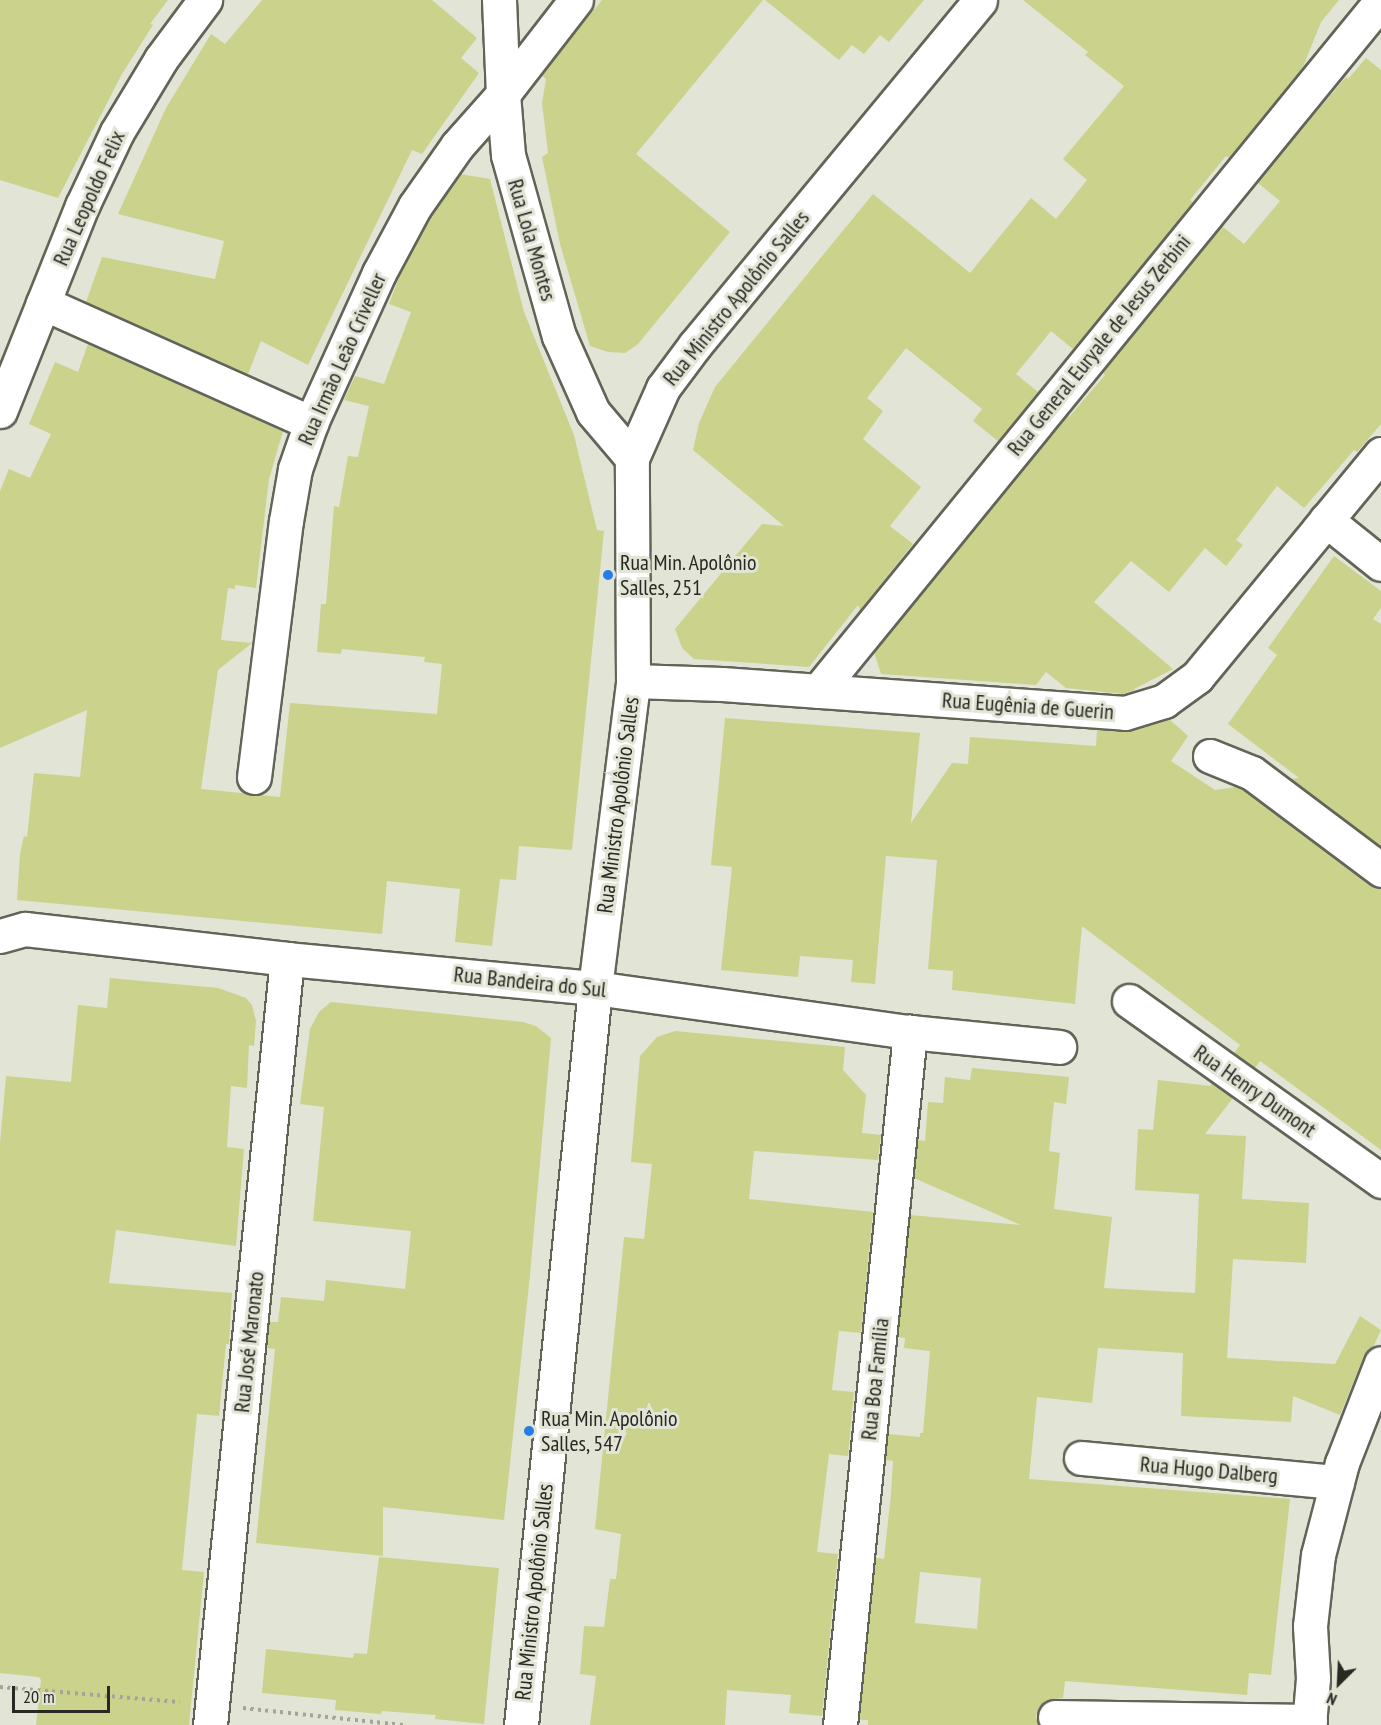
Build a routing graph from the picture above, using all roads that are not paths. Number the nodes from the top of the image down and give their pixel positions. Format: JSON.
{"nodes":[{"id":1,"x":206,"y":0,"type":"edge"},
{"id":2,"x":499,"y":0,"type":"edge"},
{"id":3,"x":576,"y":0,"type":"edge"},
{"id":4,"x":980,"y":0,"type":"edge"},
{"id":5,"x":1381,"y":1,"type":"edge"},
{"id":6,"x":502,"y":94,"type":"junction"},
{"id":7,"x":43,"y":303,"type":"junction"},
{"id":8,"x":0,"y":411,"type":"edge"},
{"id":9,"x":311,"y":423,"type":"junction"},
{"id":10,"x":1381,"y":454,"type":"edge"},
{"id":11,"x":632,"y":458,"type":"junction"},
{"id":12,"x":1326,"y":520,"type":"junction"},
{"id":13,"x":1381,"y":564,"type":"edge"},
{"id":14,"x":633,"y":681,"type":"junction"},
{"id":15,"x":818,"y":691,"type":"junction"},
{"id":16,"x":1210,"y":756,"type":"dead end"},
{"id":17,"x":254,"y":777,"type":"dead end"},
{"id":18,"x":1381,"y":870,"type":"edge"},
{"id":19,"x":0,"y":936,"type":"edge"},
{"id":20,"x":287,"y":959,"type":"junction"},
{"id":21,"x":596,"y":988,"type":"junction"},
{"id":22,"x":1130,"y":1001,"type":"dead end"},
{"id":23,"x":910,"y":1032,"type":"junction"},
{"id":24,"x":1059,"y":1047,"type":"dead end"},
{"id":25,"x":1381,"y":1181,"type":"edge"},
{"id":26,"x":1381,"y":1363,"type":"edge"},
{"id":27,"x":1081,"y":1458,"type":"dead end"},
{"id":28,"x":1337,"y":1482,"type":"junction"},
{"id":29,"x":1055,"y":1717,"type":"dead end"},
{"id":30,"x":1309,"y":1723,"type":"edge"},
{"id":31,"x":210,"y":1725,"type":"edge"},
{"id":32,"x":521,"y":1725,"type":"edge"},
{"id":33,"x":840,"y":1725,"type":"edge"}],
"edges":[{"from":1,"to":7,"type":"street","name":"Rua Leopoldo Felix"},
{"from":2,"to":6,"type":"street","name":"Rua Lola Montes"},
{"from":3,"to":6,"type":"street","name":"Rua Irmão Leão Criveller"},
{"from":4,"to":11,"type":"street","name":"Rua Ministro Apolônio Salles"},
{"from":5,"to":15,"type":"street","name":"Rua General Euryale de Jesus Zerbini"},
{"from":6,"to":9,"type":"street","name":"Rua Irmão Leão Criveller"},
{"from":6,"to":11,"type":"street","name":"Rua Lola Montes"},
{"from":7,"to":8,"type":"street","name":"Rua Leopoldo Felix"},
{"from":7,"to":9,"type":"street"},
{"from":9,"to":17,"type":"street","name":"Rua Irmão Leão Criveller"},
{"from":10,"to":12,"type":"street","name":"Rua Eugênia de Guerin"},
{"from":11,"to":14,"type":"street","name":"Rua Ministro Apolônio Salles"},
{"from":12,"to":13,"type":"street"},
{"from":12,"to":15,"type":"street","name":"Rua Eugênia de Guerin"},
{"from":14,"to":15,"type":"street","name":"Rua Eugênia de Guerin"},
{"from":14,"to":21,"type":"street","name":"Rua Ministro Apolônio Salles"},
{"from":16,"to":18,"type":"street"},
{"from":19,"to":20,"type":"street","name":"Rua Bandeira do Sul"},
{"from":20,"to":21,"type":"street","name":"Rua Bandeira do Sul"},
{"from":20,"to":31,"type":"street","name":"Rua José Maronato"},
{"from":21,"to":23,"type":"street","name":"Rua Bandeira do Sul"},
{"from":21,"to":32,"type":"street","name":"Rua Ministro Apolônio Salles"},
{"from":22,"to":25,"type":"street","name":"Rua Henry Dumont"},
{"from":23,"to":24,"type":"street","name":"Rua Bandeira do Sul"},
{"from":23,"to":33,"type":"street","name":"Rua Boa Família"},
{"from":26,"to":28,"type":"street"},
{"from":27,"to":28,"type":"street","name":"Rua Hugo Dalberg"},
{"from":28,"to":30,"type":"street"},
{"from":29,"to":30,"type":"street"}]}
